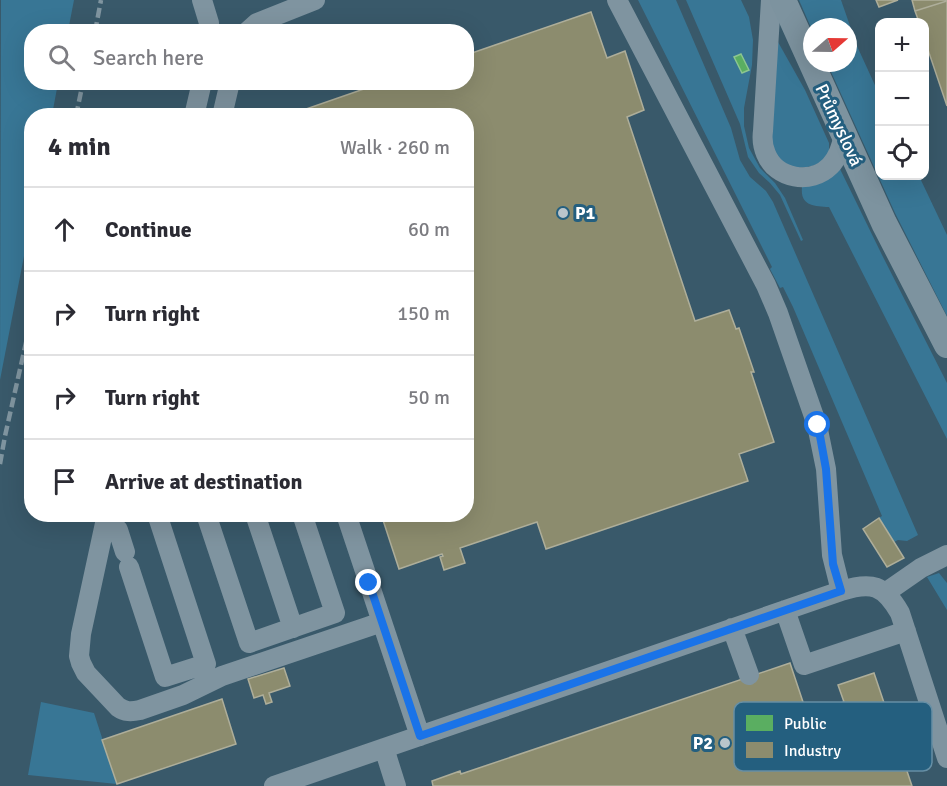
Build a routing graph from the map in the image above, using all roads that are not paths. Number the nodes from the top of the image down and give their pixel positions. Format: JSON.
{"nodes":[{"id":1,"x":202,"y":0,"type":"edge"},
{"id":2,"x":315,"y":0,"type":"edge"},
{"id":3,"x":617,"y":0,"type":"edge"},
{"id":4,"x":771,"y":0,"type":"edge"},
{"id":5,"x":783,"y":0,"type":"edge"},
{"id":6,"x":209,"y":24,"type":"edge"},
{"id":7,"x":256,"y":24,"type":"edge"},
{"id":8,"x":200,"y":90,"type":"edge"},
{"id":9,"x":228,"y":90,"type":"edge"},
{"id":10,"x":197,"y":108,"type":"edge"},
{"id":11,"x":224,"y":108,"type":"edge"},
{"id":12,"x":844,"y":136,"type":"junction"},
{"id":13,"x":947,"y":345,"type":"edge"},
{"id":14,"x":106,"y":522,"type":"edge"},
{"id":15,"x":107,"y":522,"type":"edge"},
{"id":16,"x":160,"y":522,"type":"edge"},
{"id":17,"x":209,"y":522,"type":"edge"},
{"id":18,"x":258,"y":522,"type":"edge"},
{"id":19,"x":305,"y":522,"type":"edge"},
{"id":20,"x":349,"y":522,"type":"edge"},
{"id":21,"x":947,"y":555,"type":"edge"},
{"id":22,"x":841,"y":591,"type":"junction"},
{"id":23,"x":885,"y":592,"type":"junction"},
{"id":24,"x":785,"y":610,"type":"junction"},
{"id":25,"x":382,"y":622,"type":"junction"},
{"id":26,"x":293,"y":628,"type":"junction"},
{"id":27,"x":732,"y":628,"type":"junction"},
{"id":28,"x":906,"y":631,"type":"junction"},
{"id":29,"x":208,"y":673,"type":"junction"},
{"id":30,"x":749,"y":675,"type":"dead end"},
{"id":31,"x":929,"y":702,"type":"edge"},
{"id":32,"x":932,"y":712,"type":"edge"},
{"id":33,"x":420,"y":736,"type":"junction"},
{"id":34,"x":384,"y":748,"type":"junction"},
{"id":35,"x":947,"y":758,"type":"edge"},
{"id":36,"x":274,"y":786,"type":"edge"},
{"id":37,"x":396,"y":786,"type":"edge"}],
"edges":[{"from":1,"to":6,"type":"lane"},
{"from":2,"to":7,"type":"lane"},
{"from":3,"to":22,"type":"lane"},
{"from":4,"to":12,"type":"lane"},
{"from":5,"to":12,"type":"main road","name":"Průmyslová"},
{"from":8,"to":10,"type":"lane"},
{"from":9,"to":11,"type":"lane"},
{"from":12,"to":13,"type":"main road","name":"Průmyslová"},
{"from":14,"to":29,"type":"lane"},
{"from":15,"to":29,"type":"lane"},
{"from":16,"to":29,"type":"lane"},
{"from":17,"to":26,"type":"lane"},
{"from":18,"to":26,"type":"lane"},
{"from":19,"to":26,"type":"lane"},
{"from":20,"to":25,"type":"lane"},
{"from":21,"to":23,"type":"lane"},
{"from":22,"to":23,"type":"lane"},
{"from":22,"to":24,"type":"lane"},
{"from":23,"to":28,"type":"lane"},
{"from":24,"to":27,"type":"lane"},
{"from":24,"to":28,"type":"lane"},
{"from":25,"to":29,"type":"lane"},
{"from":25,"to":33,"type":"lane"},
{"from":27,"to":30,"type":"lane"},
{"from":27,"to":33,"type":"lane"},
{"from":28,"to":31,"type":"lane"},
{"from":32,"to":35,"type":"lane"},
{"from":33,"to":34,"type":"lane"},
{"from":34,"to":36,"type":"lane"},
{"from":34,"to":37,"type":"lane"}]}
